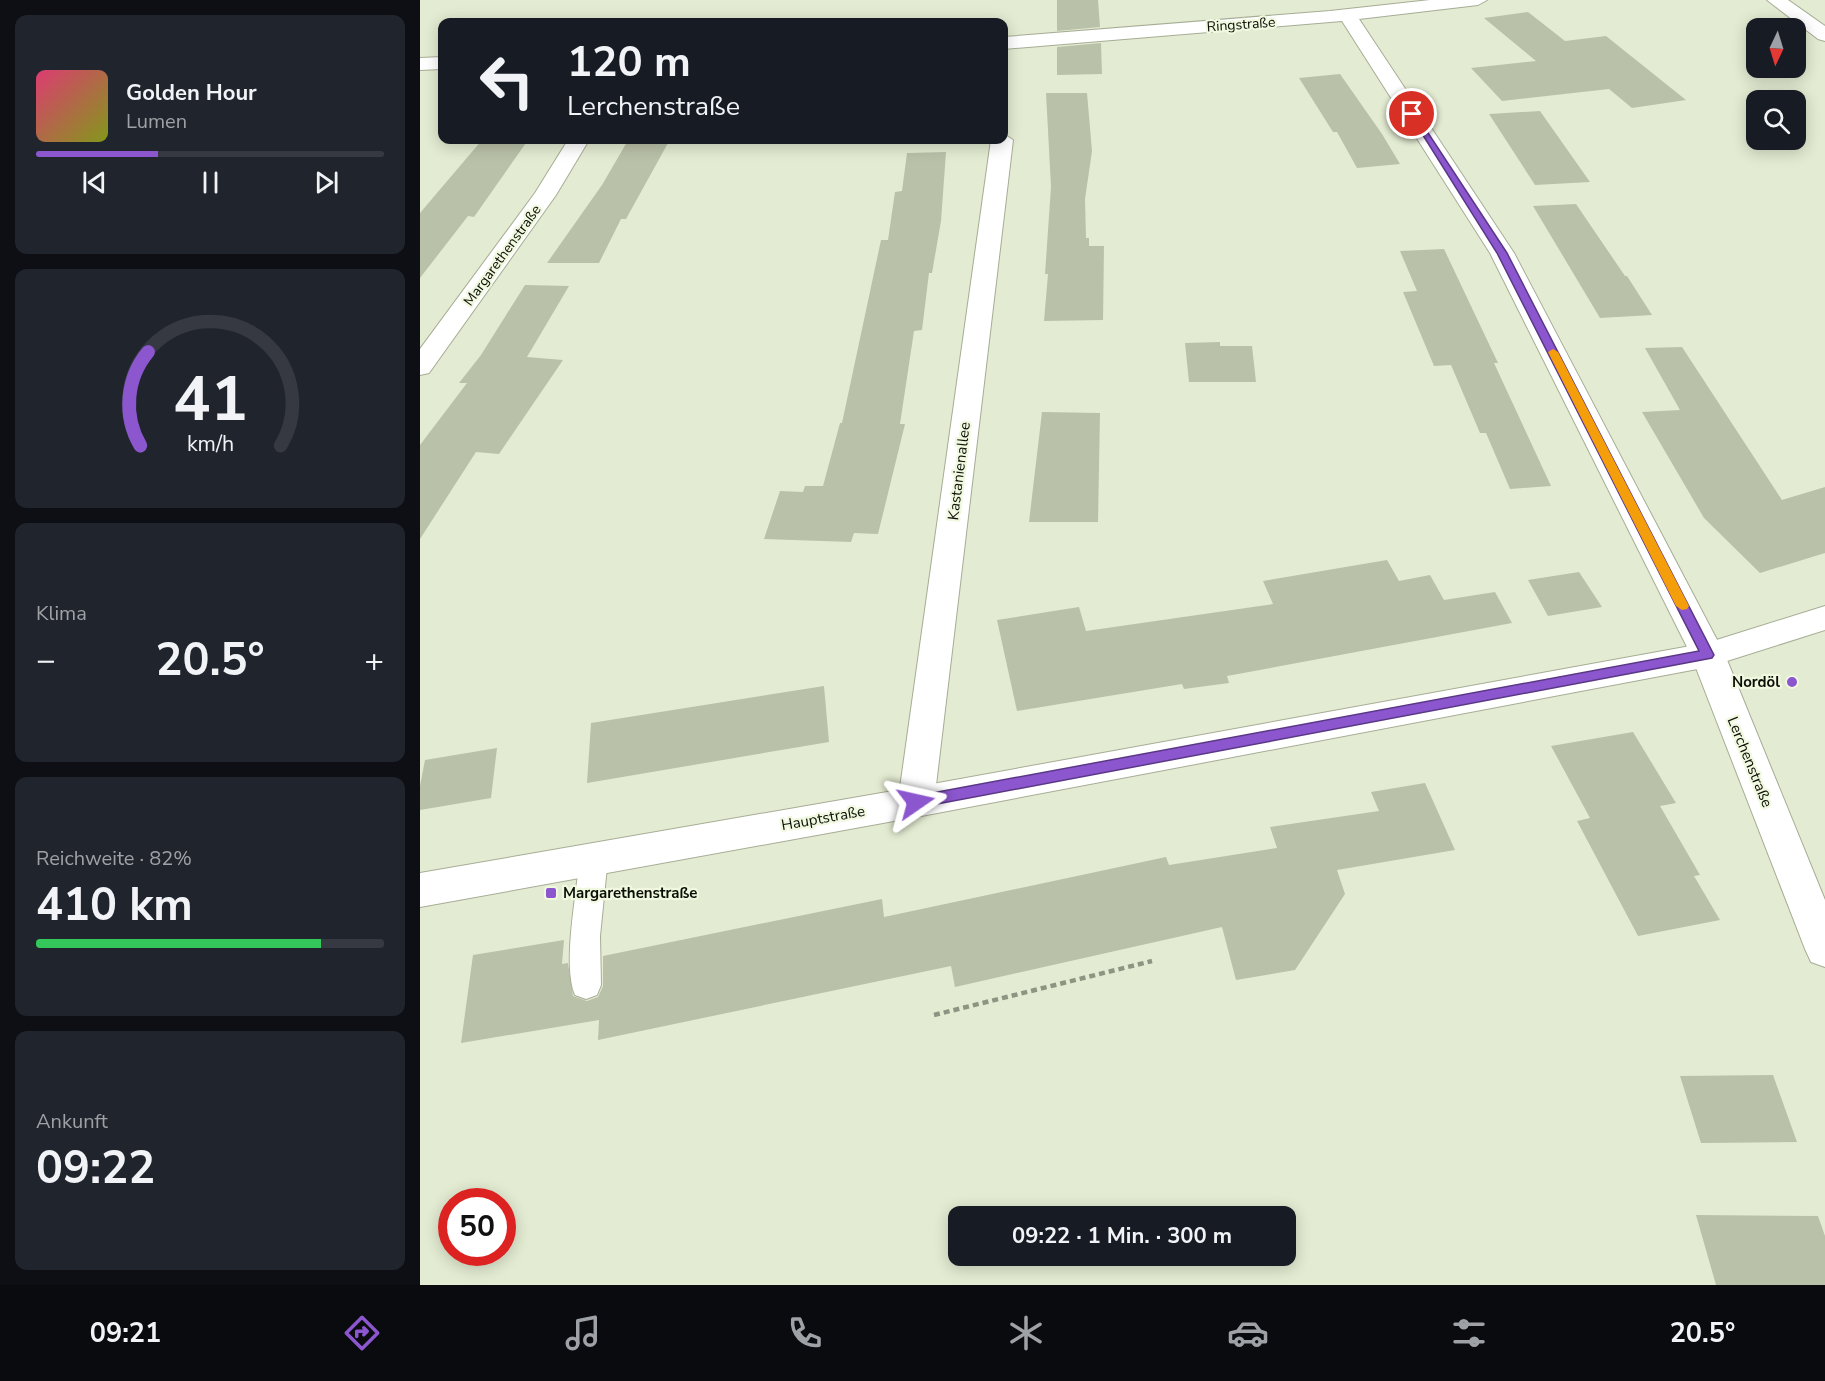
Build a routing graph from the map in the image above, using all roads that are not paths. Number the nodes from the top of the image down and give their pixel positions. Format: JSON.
{"nodes":[{"id":1,"x":1478,"y":0,"type":"edge"},
{"id":2,"x":1776,"y":0,"type":"edge"},
{"id":3,"x":1347,"y":15,"type":"junction"},
{"id":4,"x":1825,"y":35,"type":"edge"},
{"id":5,"x":1008,"y":43,"type":"edge"},
{"id":6,"x":438,"y":63,"type":"edge"},
{"id":7,"x":420,"y":64,"type":"edge"},
{"id":8,"x":576,"y":144,"type":"edge"},
{"id":9,"x":1001,"y":144,"type":"edge"},
{"id":10,"x":420,"y":367,"type":"edge"},
{"id":11,"x":1825,"y":618,"type":"edge"},
{"id":12,"x":1708,"y":655,"type":"junction"},
{"id":13,"x":916,"y":802,"type":"junction"},
{"id":14,"x":594,"y":858,"type":"junction"},
{"id":15,"x":420,"y":890,"type":"edge"},
{"id":16,"x":1825,"y":950,"type":"edge"},
{"id":17,"x":586,"y":985,"type":"dead end"}],
"edges":[{"from":1,"to":3,"type":"street","name":"Ringstraße"},
{"from":2,"to":4,"type":"street"},
{"from":3,"to":5,"type":"street","name":"Ringstraße"},
{"from":3,"to":12,"type":"street","name":"Lerchenstraße"},
{"from":6,"to":7,"type":"street"},
{"from":8,"to":10,"type":"street","name":"Margarethenstraße"},
{"from":9,"to":13,"type":"street","name":"Kastanienallee"},
{"from":11,"to":12,"type":"street","name":"Hauptstraße"},
{"from":12,"to":13,"type":"street","name":"Hauptstraße"},
{"from":12,"to":16,"type":"street","name":"Lerchenstraße"},
{"from":13,"to":14,"type":"street","name":"Hauptstraße"},
{"from":14,"to":15,"type":"street","name":"Hauptstraße"},
{"from":14,"to":17,"type":"lane"}]}
